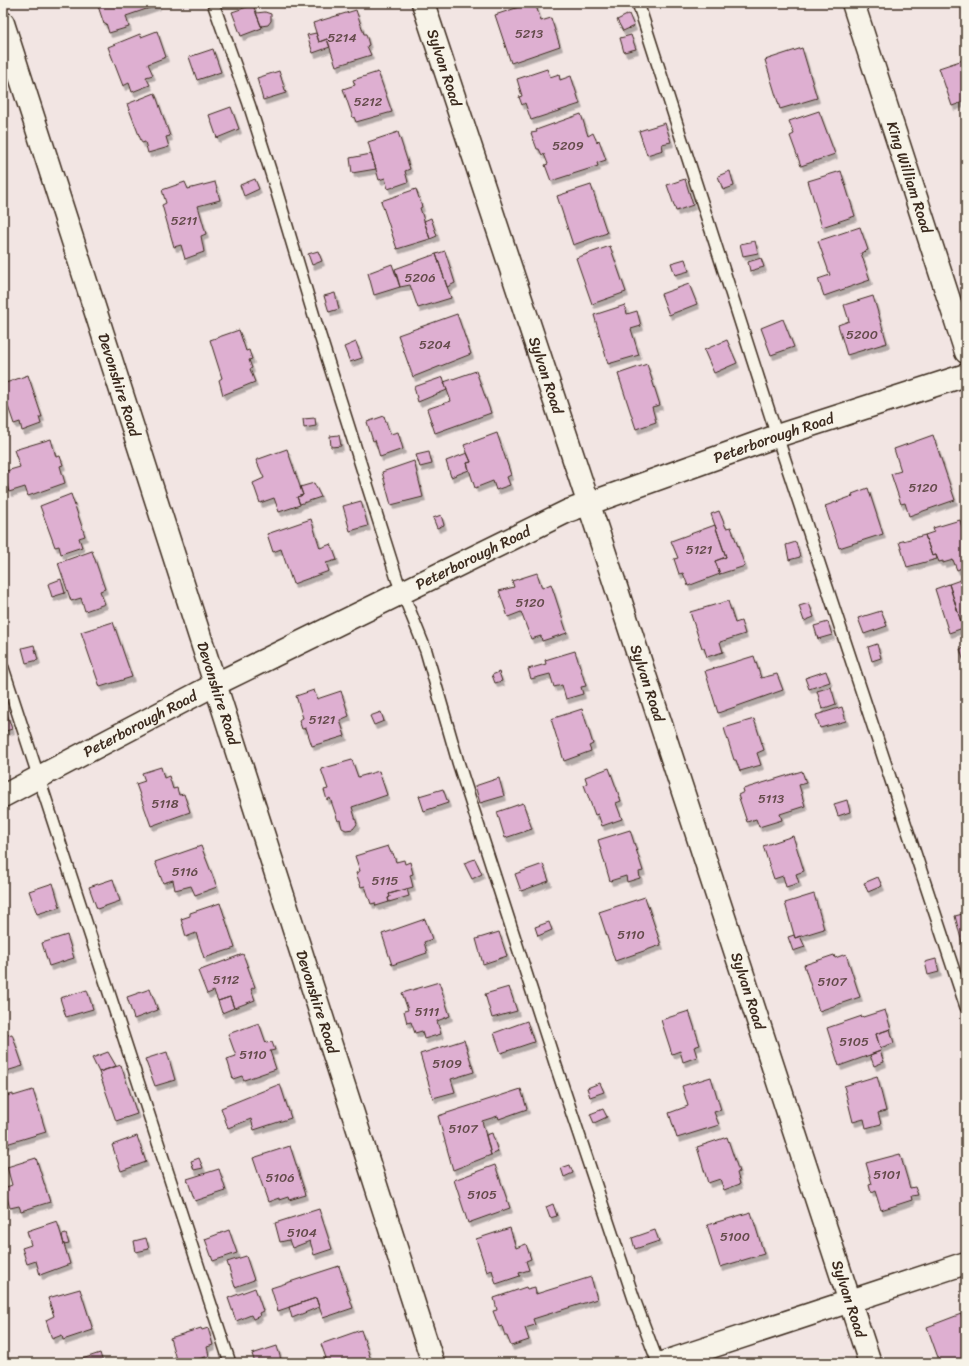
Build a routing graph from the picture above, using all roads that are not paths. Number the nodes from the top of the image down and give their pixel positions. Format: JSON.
{"nodes":[{"id":1,"x":213,"y":3,"type":"edge"},
{"id":2,"x":423,"y":3,"type":"edge"},
{"id":3,"x":638,"y":3,"type":"edge"},
{"id":4,"x":853,"y":3,"type":"edge"},
{"id":5,"x":3,"y":23,"type":"edge"},
{"id":6,"x":966,"y":352,"type":"edge"},
{"id":7,"x":966,"y":375,"type":"edge"},
{"id":8,"x":777,"y":436,"type":"junction"},
{"id":9,"x":588,"y":503,"type":"junction"},
{"id":10,"x":403,"y":591,"type":"junction"},
{"id":11,"x":3,"y":668,"type":"edge"},
{"id":12,"x":214,"y":685,"type":"junction"},
{"id":13,"x":39,"y":776,"type":"junction"},
{"id":14,"x":3,"y":796,"type":"edge"},
{"id":15,"x":966,"y":1007,"type":"edge"},
{"id":16,"x":966,"y":1263,"type":"edge"},
{"id":17,"x":850,"y":1302,"type":"junction"},
{"id":18,"x":230,"y":1363,"type":"edge"},
{"id":19,"x":432,"y":1363,"type":"edge"},
{"id":20,"x":658,"y":1363,"type":"edge"},
{"id":21,"x":662,"y":1363,"type":"edge"},
{"id":22,"x":870,"y":1363,"type":"edge"}],
"edges":[{"from":1,"to":10,"type":"lane"},
{"from":2,"to":9,"type":"street","name":"Sylvan Road"},
{"from":3,"to":8,"type":"lane"},
{"from":4,"to":6,"type":"street","name":"King William Road"},
{"from":5,"to":12,"type":"street","name":"Devonshire Road"},
{"from":7,"to":8,"type":"street","name":"Peterborough Road"},
{"from":8,"to":9,"type":"street","name":"Peterborough Road"},
{"from":8,"to":15,"type":"lane"},
{"from":9,"to":10,"type":"street","name":"Peterborough Road"},
{"from":9,"to":17,"type":"street","name":"Sylvan Road"},
{"from":10,"to":12,"type":"street","name":"Peterborough Road"},
{"from":10,"to":20,"type":"lane"},
{"from":11,"to":13,"type":"lane"},
{"from":12,"to":13,"type":"street","name":"Peterborough Road"},
{"from":12,"to":19,"type":"street","name":"Devonshire Road"},
{"from":13,"to":14,"type":"street","name":"Peterborough Road"},
{"from":13,"to":18,"type":"lane"},
{"from":16,"to":17,"type":"street"},
{"from":17,"to":21,"type":"street"},
{"from":17,"to":22,"type":"street","name":"Sylvan Road"}]}
